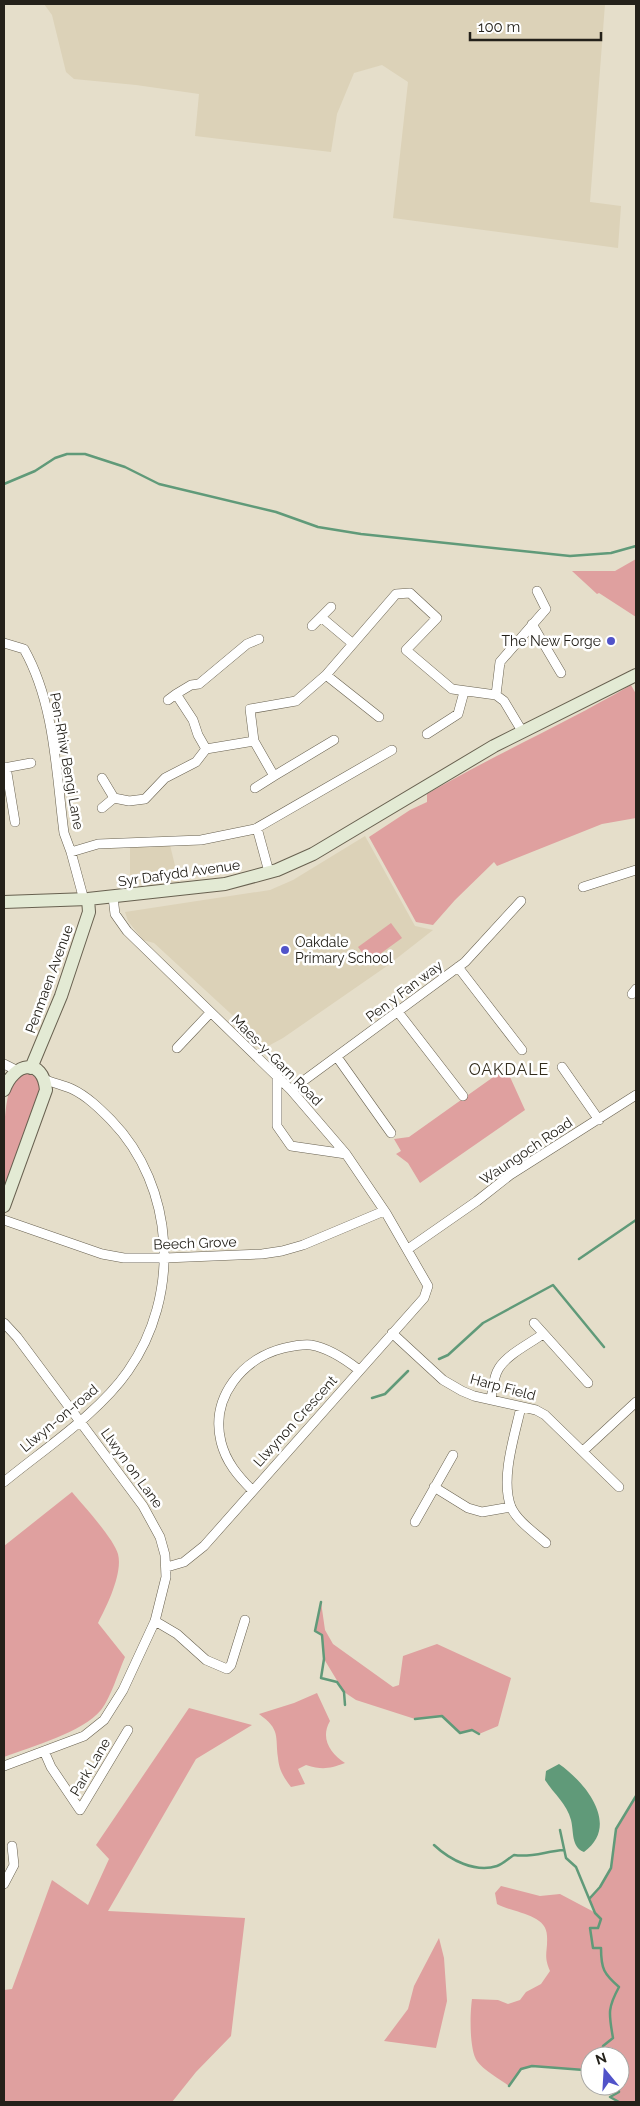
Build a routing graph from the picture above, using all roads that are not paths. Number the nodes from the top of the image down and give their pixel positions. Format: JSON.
{"nodes":[{"id":1,"x":537,"y":591,"type":"dead end"},
{"id":2,"x":331,"y":607,"type":"dead end"},
{"id":3,"x":321,"y":617,"type":"junction"},
{"id":4,"x":532,"y":624,"type":"junction"},
{"id":5,"x":312,"y":626,"type":"dead end"},
{"id":6,"x":259,"y":639,"type":"dead end"},
{"id":7,"x":352,"y":643,"type":"junction"},
{"id":8,"x":4,"y":644,"type":"edge"},
{"id":9,"x":561,"y":672,"type":"dead end"},
{"id":10,"x":636,"y":674,"type":"edge"},
{"id":11,"x":326,"y":675,"type":"junction"},
{"id":12,"x":464,"y":692,"type":"junction"},
{"id":13,"x":496,"y":695,"type":"junction"},
{"id":14,"x":379,"y":718,"type":"dead end"},
{"id":15,"x":522,"y":731,"type":"junction"},
{"id":16,"x":427,"y":734,"type":"dead end"},
{"id":17,"x":334,"y":740,"type":"dead end"},
{"id":18,"x":254,"y":741,"type":"junction"},
{"id":19,"x":206,"y":749,"type":"junction"},
{"id":20,"x":392,"y":750,"type":"dead end"},
{"id":21,"x":32,"y":763,"type":"dead end"},
{"id":22,"x":5,"y":768,"type":"edge"},
{"id":23,"x":274,"y":776,"type":"junction"},
{"id":24,"x":102,"y":778,"type":"dead end"},
{"id":25,"x":256,"y":788,"type":"dead end"},
{"id":26,"x":114,"y":798,"type":"junction"},
{"id":27,"x":102,"y":808,"type":"dead end"},
{"id":28,"x":15,"y":822,"type":"dead end"},
{"id":29,"x":257,"y":828,"type":"junction"},
{"id":30,"x":71,"y":852,"type":"junction"},
{"id":31,"x":636,"y":870,"type":"edge"},
{"id":32,"x":270,"y":872,"type":"junction"},
{"id":33,"x":583,"y":887,"type":"dead end"},
{"id":34,"x":113,"y":897,"type":"junction"},
{"id":35,"x":86,"y":900,"type":"junction"},
{"id":36,"x":521,"y":901,"type":"dead end"},
{"id":37,"x":4,"y":902,"type":"edge"},
{"id":38,"x":458,"y":967,"type":"junction"},
{"id":39,"x":398,"y":1012,"type":"junction"},
{"id":40,"x":210,"y":1013,"type":"junction"},
{"id":41,"x":177,"y":1048,"type":"dead end"},
{"id":42,"x":522,"y":1050,"type":"dead end"},
{"id":43,"x":337,"y":1057,"type":"junction"},
{"id":44,"x":4,"y":1064,"type":"edge"},
{"id":45,"x":562,"y":1067,"type":"dead end"},
{"id":46,"x":31,"y":1068,"type":"junction"},
{"id":47,"x":16,"y":1070,"type":"junction"},
{"id":48,"x":277,"y":1076,"type":"junction"},
{"id":49,"x":44,"y":1080,"type":"junction"},
{"id":50,"x":4,"y":1090,"type":"edge"},
{"id":51,"x":291,"y":1090,"type":"junction"},
{"id":52,"x":636,"y":1095,"type":"edge"},
{"id":53,"x":463,"y":1096,"type":"dead end"},
{"id":54,"x":599,"y":1120,"type":"junction"},
{"id":55,"x":390,"y":1134,"type":"dead end"},
{"id":56,"x":346,"y":1154,"type":"junction"},
{"id":57,"x":4,"y":1206,"type":"edge"},
{"id":58,"x":384,"y":1211,"type":"junction"},
{"id":59,"x":4,"y":1220,"type":"edge"},
{"id":60,"x":408,"y":1249,"type":"junction"},
{"id":61,"x":165,"y":1258,"type":"junction"},
{"id":62,"x":426,"y":1281,"type":"joint"},
{"id":63,"x":4,"y":1323,"type":"edge"},
{"id":64,"x":534,"y":1323,"type":"dead end"},
{"id":65,"x":392,"y":1334,"type":"junction"},
{"id":66,"x":543,"y":1334,"type":"junction"},
{"id":67,"x":358,"y":1370,"type":"junction"},
{"id":68,"x":588,"y":1383,"type":"dead end"},
{"id":69,"x":491,"y":1399,"type":"junction"},
{"id":70,"x":636,"y":1402,"type":"edge"},
{"id":71,"x":521,"y":1407,"type":"junction"},
{"id":72,"x":80,"y":1421,"type":"junction"},
{"id":73,"x":583,"y":1451,"type":"junction"},
{"id":74,"x":453,"y":1454,"type":"dead end"},
{"id":75,"x":4,"y":1482,"type":"edge"},
{"id":76,"x":619,"y":1486,"type":"dead end"},
{"id":77,"x":434,"y":1488,"type":"junction"},
{"id":78,"x":252,"y":1490,"type":"junction"},
{"id":79,"x":511,"y":1507,"type":"junction"},
{"id":80,"x":415,"y":1522,"type":"dead end"},
{"id":81,"x":546,"y":1543,"type":"dead end"},
{"id":82,"x":167,"y":1567,"type":"junction"},
{"id":83,"x":245,"y":1620,"type":"dead end"},
{"id":84,"x":155,"y":1621,"type":"junction"},
{"id":85,"x":128,"y":1730,"type":"dead end"},
{"id":86,"x":44,"y":1751,"type":"junction"},
{"id":87,"x":4,"y":1766,"type":"edge"},
{"id":88,"x":12,"y":1846,"type":"dead end"},
{"id":89,"x":4,"y":1884,"type":"edge"}],
"edges":[{"from":1,"to":4,"type":"street"},
{"from":2,"to":3,"type":"street"},
{"from":3,"to":5,"type":"street"},
{"from":3,"to":7,"type":"street"},
{"from":4,"to":9,"type":"street"},
{"from":4,"to":13,"type":"street"},
{"from":6,"to":19,"type":"street"},
{"from":7,"to":11,"type":"street"},
{"from":7,"to":12,"type":"street"},
{"from":8,"to":30,"type":"street","name":"Pen-Rhiw Bengi Lane"},
{"from":10,"to":15,"type":"street","name":"Syr Dafydd Avenue"},
{"from":11,"to":14,"type":"street"},
{"from":11,"to":18,"type":"street"},
{"from":12,"to":13,"type":"street"},
{"from":12,"to":16,"type":"street"},
{"from":13,"to":15,"type":"street"},
{"from":15,"to":32,"type":"street","name":"Syr Dafydd Avenue"},
{"from":17,"to":23,"type":"street"},
{"from":18,"to":19,"type":"street"},
{"from":18,"to":23,"type":"street"},
{"from":19,"to":26,"type":"street"},
{"from":20,"to":29,"type":"street"},
{"from":21,"to":22,"type":"street"},
{"from":22,"to":28,"type":"street"},
{"from":23,"to":25,"type":"street"},
{"from":24,"to":26,"type":"street"},
{"from":26,"to":27,"type":"street"},
{"from":29,"to":30,"type":"street"},
{"from":29,"to":32,"type":"street"},
{"from":30,"to":35,"type":"street","name":"Pen-Rhiw Bengi Lane"},
{"from":31,"to":33,"type":"street"},
{"from":32,"to":34,"type":"street","name":"Syr Dafydd Avenue"},
{"from":34,"to":35,"type":"street","name":"Syr Dafydd Avenue"},
{"from":34,"to":40,"type":"street","name":"Maes-y-Garn Road"},
{"from":35,"to":37,"type":"street","name":"Syr Dafydd Avenue"},
{"from":35,"to":46,"type":"street","name":"Penmaen Avenue"},
{"from":36,"to":38,"type":"street","name":"Pen y Fan way"},
{"from":38,"to":39,"type":"street","name":"Pen y Fan way"},
{"from":38,"to":42,"type":"street"},
{"from":39,"to":43,"type":"street","name":"Pen y Fan way"},
{"from":39,"to":53,"type":"street"},
{"from":40,"to":41,"type":"street"},
{"from":40,"to":48,"type":"street","name":"Maes-y-Garn Road"},
{"from":43,"to":51,"type":"street","name":"Pen y Fan way"},
{"from":43,"to":55,"type":"street"},
{"from":44,"to":47,"type":"street"},
{"from":45,"to":54,"type":"street"},
{"from":46,"to":47,"type":"street"},
{"from":46,"to":49,"type":"street"},
{"from":47,"to":50,"type":"street"},
{"from":48,"to":51,"type":"street","name":"Maes-y-Garn Road"},
{"from":48,"to":56,"type":"street"},
{"from":49,"to":57,"type":"street"},
{"from":49,"to":61,"type":"street","name":"Llwyn-on-road"},
{"from":51,"to":56,"type":"street","name":"Maes-y-Garn Road"},
{"from":52,"to":54,"type":"street","name":"Waungoch Road"},
{"from":54,"to":60,"type":"street","name":"Waungoch Road"},
{"from":56,"to":58,"type":"street","name":"Maes-y-Garn Road"},
{"from":58,"to":60,"type":"street","name":"Maes-y-Garn Road"},
{"from":58,"to":61,"type":"street","name":"Beech Grove"},
{"from":59,"to":61,"type":"street","name":"Beech Grove"},
{"from":60,"to":62,"type":"street","name":"Maes-y-Garn Road"},
{"from":61,"to":72,"type":"street","name":"Llwyn-on-road"},
{"from":62,"to":65,"type":"street","name":"Llwynon Crescent"},
{"from":63,"to":72,"type":"street","name":"Llwyn on Lane"},
{"from":64,"to":66,"type":"street"},
{"from":65,"to":67,"type":"street","name":"Llwynon Crescent"},
{"from":65,"to":69,"type":"street","name":"Harp Field"},
{"from":66,"to":68,"type":"street"},
{"from":66,"to":69,"type":"street"},
{"from":67,"to":78,"type":"street","name":"Llwynon Crescent"},
{"from":67,"to":78,"type":"street","name":"Llwynon Crescent"},
{"from":69,"to":71,"type":"street","name":"Harp Field"},
{"from":70,"to":73,"type":"street"},
{"from":71,"to":73,"type":"street","name":"Harp Field"},
{"from":71,"to":79,"type":"street"},
{"from":72,"to":75,"type":"street","name":"Llwyn-on-road"},
{"from":72,"to":82,"type":"street","name":"Llwyn on Lane"},
{"from":73,"to":76,"type":"street","name":"Harp Field"},
{"from":74,"to":77,"type":"street"},
{"from":77,"to":79,"type":"street"},
{"from":77,"to":80,"type":"street"},
{"from":78,"to":82,"type":"street","name":"Llwynon Crescent"},
{"from":79,"to":81,"type":"street"},
{"from":82,"to":84,"type":"street","name":"Llwyn on Lane"},
{"from":83,"to":84,"type":"street"},
{"from":84,"to":86,"type":"street","name":"Llwyn on Lane"},
{"from":85,"to":86,"type":"street","name":"Park Lane"},
{"from":86,"to":87,"type":"street","name":"Llwyn on Lane"},
{"from":88,"to":89,"type":"street"}]}
